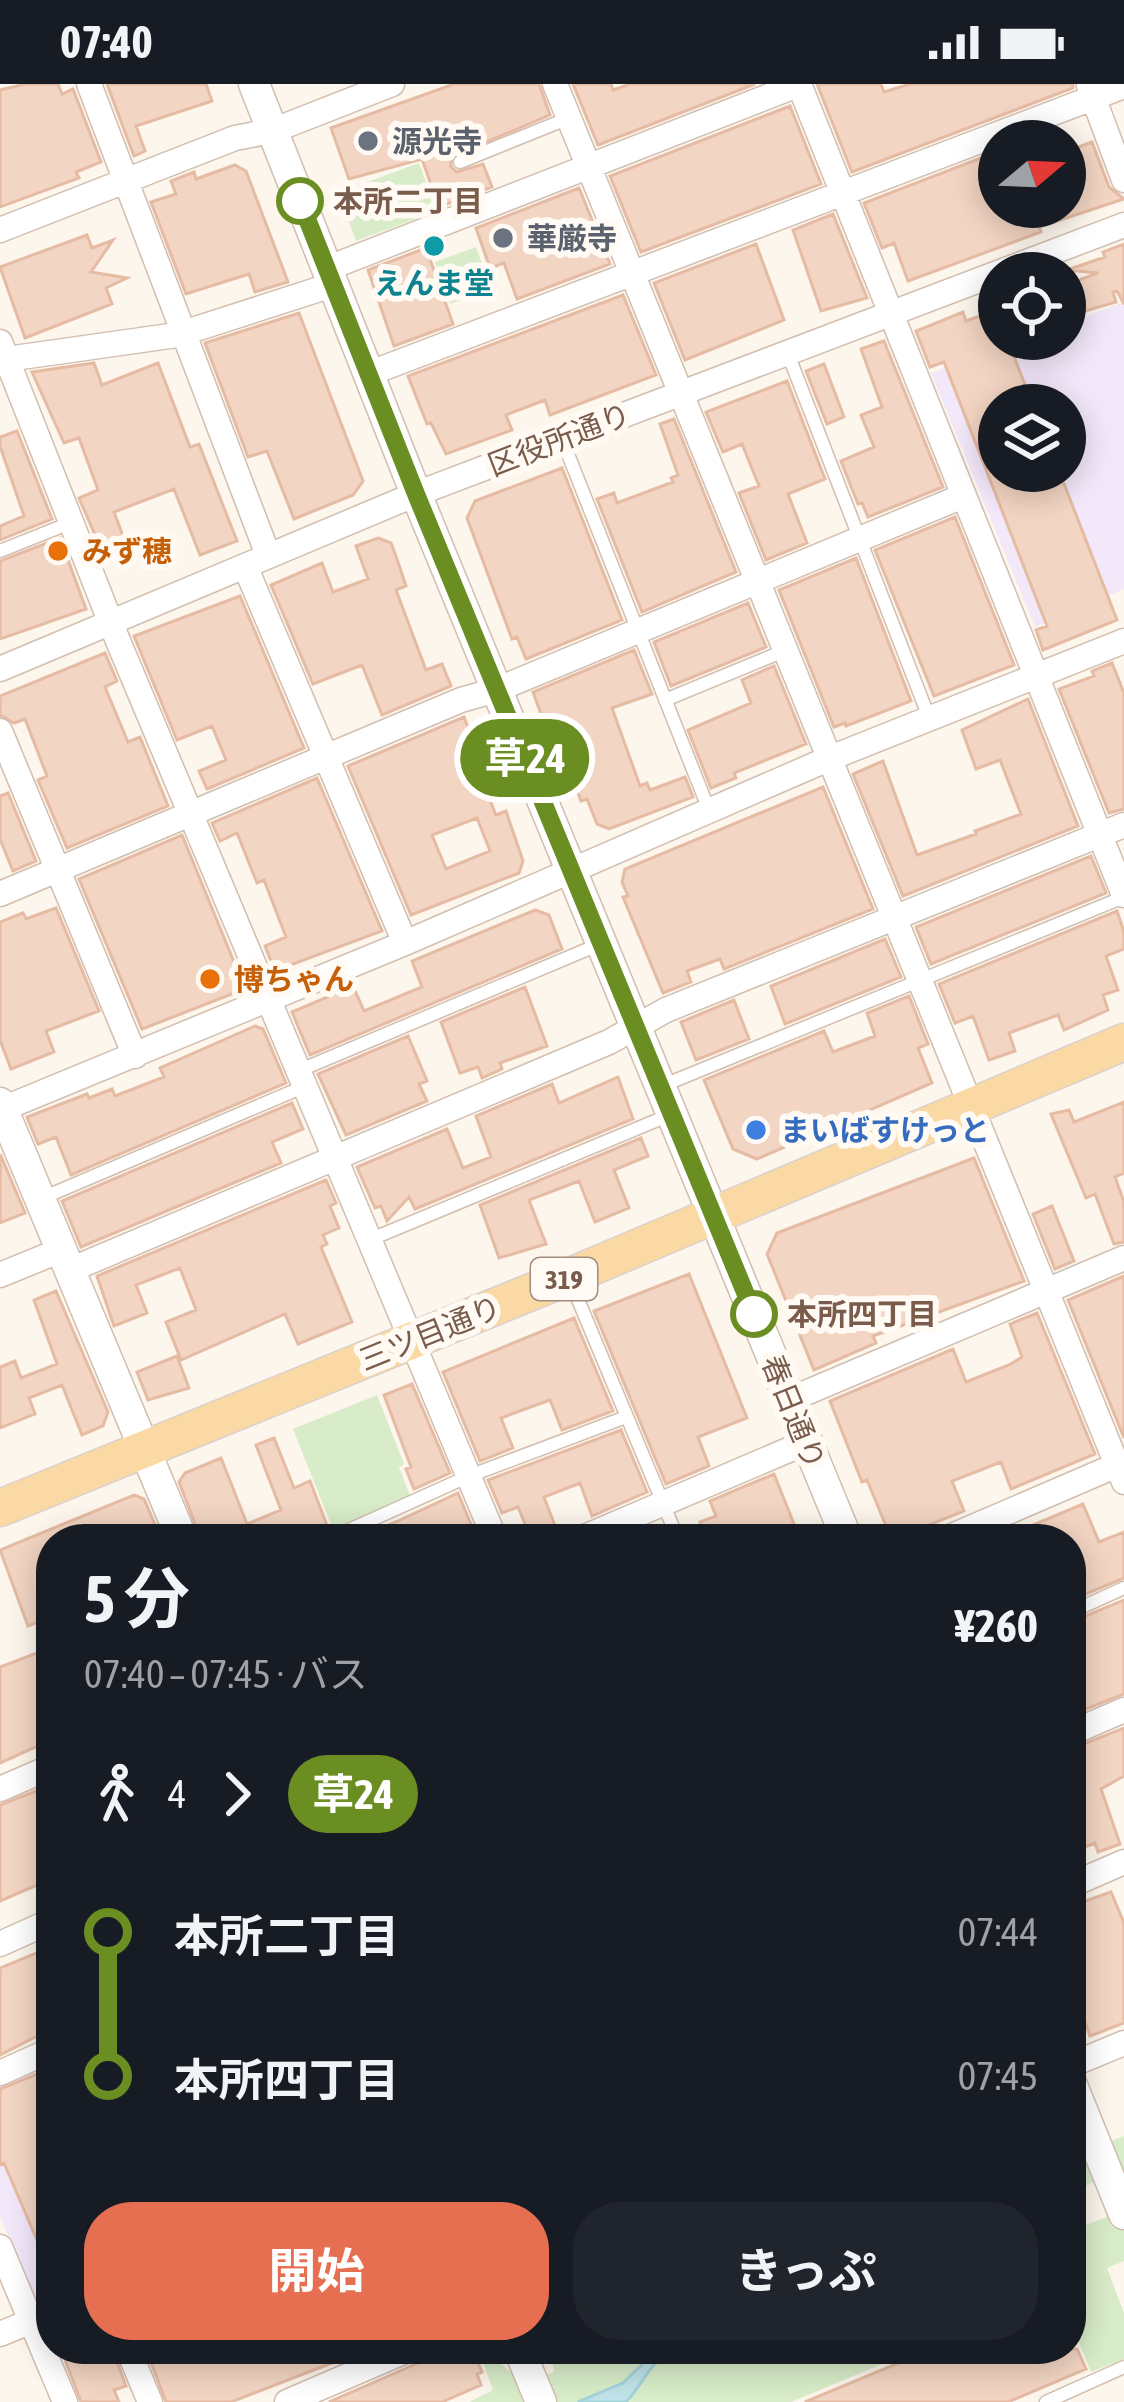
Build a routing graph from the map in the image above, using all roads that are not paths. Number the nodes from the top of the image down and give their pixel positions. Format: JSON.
{"nodes":[{"id":1,"x":89,"y":84,"type":"edge"},
{"id":2,"x":254,"y":84,"type":"edge"},
{"id":3,"x":392,"y":84,"type":"edge"},
{"id":4,"x":555,"y":84,"type":"edge"},
{"id":5,"x":799,"y":84,"type":"edge"},
{"id":6,"x":1124,"y":86,"type":"edge"},
{"id":7,"x":1091,"y":91,"type":"edge"},
{"id":8,"x":569,"y":118,"type":"junction"},
{"id":9,"x":272,"y":131,"type":"junction"},
{"id":10,"x":460,"y":162,"type":"dead end"},
{"id":11,"x":589,"y":167,"type":"junction"},
{"id":12,"x":1124,"y":180,"type":"edge"},
{"id":13,"x":127,"y":182,"type":"junction"},
{"id":14,"x":842,"y":194,"type":"junction"},
{"id":15,"x":1124,"y":225,"type":"edge"},
{"id":16,"x":0,"y":230,"type":"edge"},
{"id":17,"x":632,"y":274,"type":"junction"},
{"id":18,"x":329,"y":277,"type":"junction"},
{"id":19,"x":889,"y":315,"type":"junction"},
{"id":20,"x":184,"y":333,"type":"junction"},
{"id":21,"x":3,"y":350,"type":"edge"},
{"id":22,"x":788,"y":352,"type":"junction"},
{"id":23,"x":368,"y":374,"type":"junction"},
{"id":24,"x":680,"y":393,"type":"junction"},
{"id":25,"x":562,"y":439,"type":"junction"},
{"id":26,"x":416,"y":494,"type":"junction"},
{"id":27,"x":962,"y":496,"type":"junction"},
{"id":28,"x":70,"y":523,"type":"junction"},
{"id":29,"x":860,"y":538,"type":"junction"},
{"id":30,"x":0,"y":551,"type":"edge"},
{"id":31,"x":256,"y":560,"type":"junction"},
{"id":32,"x":756,"y":581,"type":"junction"},
{"id":33,"x":111,"y":623,"type":"junction"},
{"id":34,"x":638,"y":632,"type":"junction"},
{"id":35,"x":1124,"y":641,"type":"edge"},
{"id":36,"x":784,"y":651,"type":"junction"},
{"id":37,"x":0,"y":669,"type":"edge"},
{"id":38,"x":1037,"y":677,"type":"junction"},
{"id":39,"x":496,"y":690,"type":"junction"},
{"id":40,"x":665,"y":700,"type":"junction"},
{"id":41,"x":930,"y":720,"type":"junction"},
{"id":42,"x":0,"y":731,"type":"edge"},
{"id":43,"x":327,"y":758,"type":"junction"},
{"id":44,"x":828,"y":759,"type":"junction"},
{"id":45,"x":709,"y":810,"type":"junction"},
{"id":46,"x":190,"y":814,"type":"junction"},
{"id":47,"x":1124,"y":825,"type":"edge"},
{"id":48,"x":1099,"y":835,"type":"junction"},
{"id":49,"x":57,"y":868,"type":"junction"},
{"id":50,"x":572,"y":872,"type":"junction"},
{"id":51,"x":0,"y":894,"type":"edge"},
{"id":52,"x":1124,"y":896,"type":"edge"},
{"id":53,"x":892,"y":918,"type":"junction"},
{"id":54,"x":405,"y":943,"type":"junction"},
{"id":55,"x":601,"y":943,"type":"junction"},
{"id":56,"x":917,"y":981,"type":"junction"},
{"id":57,"x":267,"y":999,"type":"junction"},
{"id":58,"x":634,"y":1028,"type":"junction"},
{"id":59,"x":1124,"y":1042,"type":"edge"},
{"id":60,"x":135,"y":1057,"type":"junction"},
{"id":61,"x":300,"y":1079,"type":"junction"},
{"id":62,"x":666,"y":1100,"type":"junction"},
{"id":63,"x":1,"y":1107,"type":"edge"},
{"id":64,"x":969,"y":1108,"type":"junction"},
{"id":65,"x":333,"y":1160,"type":"junction"},
{"id":66,"x":40,"y":1199,"type":"junction"},
{"id":67,"x":713,"y":1216,"type":"junction"},
{"id":68,"x":368,"y":1240,"type":"junction"},
{"id":69,"x":1124,"y":1258,"type":"edge"},
{"id":70,"x":65,"y":1260,"type":"junction"},
{"id":71,"x":0,"y":1275,"type":"edge"},
{"id":72,"x":568,"y":1277,"type":"junction"},
{"id":73,"x":1044,"y":1292,"type":"junction"},
{"id":74,"x":410,"y":1340,"type":"junction"},
{"id":75,"x":789,"y":1400,"type":"junction"},
{"id":76,"x":626,"y":1417,"type":"junction"},
{"id":77,"x":807,"y":1442,"type":"junction"},
{"id":78,"x":145,"y":1449,"type":"junction"},
{"id":79,"x":1122,"y":1470,"type":"edge"},
{"id":80,"x":469,"y":1476,"type":"junction"},
{"id":81,"x":663,"y":1504,"type":"junction"},
{"id":82,"x":0,"y":1508,"type":"edge"},
{"id":83,"x":176,"y":1524,"type":"edge"},
{"id":84,"x":362,"y":1524,"type":"edge"},
{"id":85,"x":489,"y":1524,"type":"edge"},
{"id":86,"x":616,"y":1524,"type":"edge"},
{"id":87,"x":672,"y":1524,"type":"edge"},
{"id":88,"x":841,"y":1524,"type":"edge"},
{"id":89,"x":983,"y":1524,"type":"edge"},
{"id":90,"x":1124,"y":1588,"type":"edge"},
{"id":91,"x":1086,"y":1605,"type":"edge"},
{"id":92,"x":1124,"y":1710,"type":"edge"},
{"id":93,"x":1086,"y":1726,"type":"edge"},
{"id":94,"x":36,"y":1773,"type":"edge"},
{"id":95,"x":0,"y":1788,"type":"edge"},
{"id":96,"x":1124,"y":1862,"type":"edge"},
{"id":97,"x":1086,"y":1878,"type":"edge"},
{"id":98,"x":36,"y":1928,"type":"edge"},
{"id":99,"x":0,"y":1944,"type":"edge"},
{"id":100,"x":1124,"y":2043,"type":"edge"},
{"id":101,"x":36,"y":2057,"type":"edge"},
{"id":102,"x":1086,"y":2059,"type":"edge"},
{"id":103,"x":0,"y":2073,"type":"edge"},
{"id":104,"x":1086,"y":2119,"type":"edge"},
{"id":105,"x":1124,"y":2214,"type":"edge"},
{"id":106,"x":0,"y":2247,"type":"edge"},
{"id":107,"x":36,"y":2308,"type":"edge"},
{"id":108,"x":36,"y":2319,"type":"edge"},
{"id":109,"x":0,"y":2334,"type":"edge"},
{"id":110,"x":54,"y":2364,"type":"edge"},
{"id":111,"x":134,"y":2364,"type":"edge"},
{"id":112,"x":375,"y":2364,"type":"edge"},
{"id":113,"x":1124,"y":2367,"type":"edge"},
{"id":114,"x":64,"y":2402,"type":"edge"},
{"id":115,"x":150,"y":2402,"type":"edge"},
{"id":116,"x":287,"y":2402,"type":"edge"},
{"id":117,"x":1046,"y":2402,"type":"edge"}],
"edges":[{"from":1,"to":13,"type":"street"},
{"from":2,"to":9,"type":"street","name":"春日通り"},
{"from":3,"to":9,"type":"street"},
{"from":4,"to":8,"type":"street"},
{"from":5,"to":11,"type":"street"},
{"from":5,"to":14,"type":"street"},
{"from":6,"to":7,"type":"street"},
{"from":7,"to":12,"type":"street"},
{"from":7,"to":14,"type":"street"},
{"from":8,"to":10,"type":"lane"},
{"from":8,"to":11,"type":"street"},
{"from":9,"to":13,"type":"street"},
{"from":9,"to":18,"type":"street","name":"春日通り"},
{"from":11,"to":17,"type":"street"},
{"from":11,"to":18,"type":"street"},
{"from":13,"to":16,"type":"street"},
{"from":13,"to":20,"type":"street"},
{"from":14,"to":17,"type":"street"},
{"from":14,"to":19,"type":"street"},
{"from":15,"to":19,"type":"street","name":"区役所通り"},
{"from":17,"to":23,"type":"street"},
{"from":17,"to":24,"type":"street"},
{"from":18,"to":20,"type":"street"},
{"from":18,"to":23,"type":"street","name":"春日通り"},
{"from":19,"to":22,"type":"street","name":"区役所通り"},
{"from":19,"to":27,"type":"street"},
{"from":20,"to":21,"type":"street"},
{"from":20,"to":31,"type":"street"},
{"from":21,"to":28,"type":"street"},
{"from":22,"to":24,"type":"street","name":"区役所通り"},
{"from":22,"to":29,"type":"lane"},
{"from":23,"to":26,"type":"street","name":"春日通り"},
{"from":24,"to":25,"type":"street","name":"区役所通り"},
{"from":24,"to":32,"type":"street"},
{"from":25,"to":26,"type":"street","name":"区役所通り"},
{"from":25,"to":34,"type":"lane"},
{"from":26,"to":31,"type":"street","name":"区役所通り"},
{"from":26,"to":39,"type":"street","name":"春日通り"},
{"from":27,"to":29,"type":"street"},
{"from":27,"to":38,"type":"street"},
{"from":28,"to":30,"type":"lane"},
{"from":28,"to":33,"type":"street"},
{"from":29,"to":32,"type":"street"},
{"from":29,"to":41,"type":"lane"},
{"from":31,"to":33,"type":"street","name":"区役所通り"},
{"from":31,"to":43,"type":"street"},
{"from":32,"to":34,"type":"street"},
{"from":32,"to":36,"type":"street"},
{"from":33,"to":37,"type":"street","name":"区役所通り"},
{"from":33,"to":46,"type":"street"},
{"from":34,"to":39,"type":"street"},
{"from":34,"to":40,"type":"lane"},
{"from":35,"to":38,"type":"street"},
{"from":36,"to":40,"type":"lane"},
{"from":36,"to":44,"type":"street"},
{"from":38,"to":41,"type":"street"},
{"from":38,"to":48,"type":"street"},
{"from":39,"to":43,"type":"street"},
{"from":39,"to":50,"type":"street","name":"春日通り"},
{"from":40,"to":45,"type":"lane"},
{"from":41,"to":44,"type":"street"},
{"from":42,"to":49,"type":"street"},
{"from":43,"to":46,"type":"street"},
{"from":43,"to":54,"type":"street"},
{"from":44,"to":45,"type":"street"},
{"from":44,"to":53,"type":"street"},
{"from":45,"to":50,"type":"street"},
{"from":46,"to":49,"type":"street"},
{"from":46,"to":57,"type":"street"},
{"from":47,"to":48,"type":"street"},
{"from":48,"to":52,"type":"street"},
{"from":48,"to":53,"type":"street"},
{"from":49,"to":51,"type":"street"},
{"from":49,"to":60,"type":"street"},
{"from":50,"to":54,"type":"street"},
{"from":50,"to":55,"type":"street","name":"春日通り"},
{"from":52,"to":56,"type":"lane"},
{"from":53,"to":56,"type":"street"},
{"from":53,"to":58,"type":"street"},
{"from":54,"to":57,"type":"street"},
{"from":55,"to":58,"type":"street","name":"春日通り"},
{"from":55,"to":61,"type":"lane"},
{"from":56,"to":62,"type":"lane"},
{"from":56,"to":64,"type":"street"},
{"from":57,"to":60,"type":"street"},
{"from":57,"to":61,"type":"street"},
{"from":58,"to":62,"type":"street","name":"春日通り"},
{"from":58,"to":65,"type":"street"},
{"from":59,"to":64,"type":"main road","name":"三ツ目通り","number":"319"},
{"from":60,"to":63,"type":"street"},
{"from":61,"to":65,"type":"street"},
{"from":61,"to":66,"type":"lane"},
{"from":62,"to":67,"type":"street","name":"春日通り"},
{"from":62,"to":68,"type":"lane"},
{"from":63,"to":66,"type":"street"},
{"from":64,"to":67,"type":"main road","name":"三ツ目通り","number":"319"},
{"from":64,"to":73,"type":"street"},
{"from":65,"to":68,"type":"street"},
{"from":65,"to":70,"type":"street"},
{"from":66,"to":70,"type":"street"},
{"from":67,"to":72,"type":"main road","name":"三ツ目通り","number":"319"},
{"from":67,"to":75,"type":"street","name":"春日通り"},
{"from":68,"to":74,"type":"street"},
{"from":69,"to":73,"type":"street"},
{"from":70,"to":71,"type":"street"},
{"from":70,"to":78,"type":"street"},
{"from":72,"to":74,"type":"main road","name":"三ツ目通り","number":"319"},
{"from":72,"to":76,"type":"lane"},
{"from":73,"to":75,"type":"street"},
{"from":73,"to":79,"type":"street"},
{"from":74,"to":78,"type":"main road","name":"三ツ目通り","number":"319"},
{"from":74,"to":80,"type":"street"},
{"from":75,"to":77,"type":"street","name":"春日通り"},
{"from":76,"to":80,"type":"lane"},
{"from":76,"to":81,"type":"lane"},
{"from":77,"to":81,"type":"street"},
{"from":77,"to":88,"type":"street","name":"春日通り"},
{"from":78,"to":82,"type":"main road","name":"三ツ目通り","number":"319"},
{"from":78,"to":83,"type":"street"},
{"from":79,"to":89,"type":"street"},
{"from":80,"to":84,"type":"lane"},
{"from":80,"to":85,"type":"street"},
{"from":81,"to":86,"type":"street"},
{"from":81,"to":87,"type":"lane"},
{"from":90,"to":91,"type":"lane"},
{"from":92,"to":93,"type":"street"},
{"from":94,"to":95,"type":"street"},
{"from":96,"to":97,"type":"street"},
{"from":98,"to":99,"type":"street"},
{"from":100,"to":102,"type":"street"},
{"from":101,"to":103,"type":"street"},
{"from":104,"to":105,"type":"street"},
{"from":106,"to":107,"type":"street"},
{"from":108,"to":109,"type":"street"},
{"from":110,"to":114,"type":"street"},
{"from":111,"to":115,"type":"street"},
{"from":112,"to":116,"type":"street"},
{"from":113,"to":117,"type":"lane"}]}
